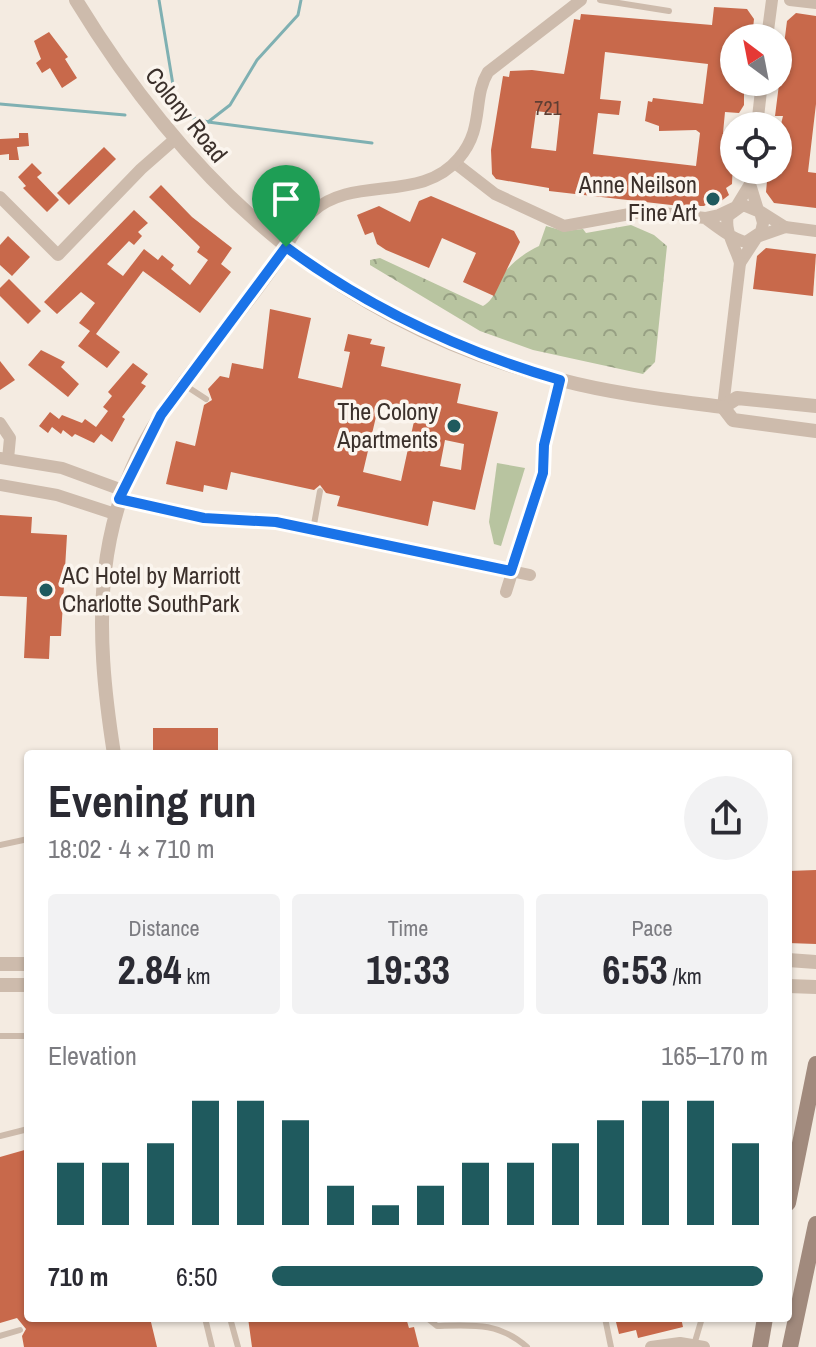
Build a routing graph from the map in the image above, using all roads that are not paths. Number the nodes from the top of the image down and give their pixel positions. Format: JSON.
{"nodes":[{"id":1,"x":76,"y":0,"type":"edge"},
{"id":2,"x":581,"y":0,"type":"edge"},
{"id":3,"x":600,"y":0,"type":"edge"},
{"id":4,"x":772,"y":0,"type":"edge"},
{"id":5,"x":790,"y":0,"type":"edge"},
{"id":6,"x":816,"y":3,"type":"edge"},
{"id":7,"x":646,"y":4,"type":"edge"},
{"id":8,"x":669,"y":11,"type":"dead end"},
{"id":9,"x":769,"y":24,"type":"edge"},
{"id":10,"x":174,"y":140,"type":"junction"},
{"id":11,"x":455,"y":163,"type":"junction"},
{"id":12,"x":750,"y":184,"type":"joint"},
{"id":13,"x":0,"y":197,"type":"edge"},
{"id":14,"x":733,"y":209,"type":"junction"},
{"id":15,"x":758,"y":210,"type":"junction"},
{"id":16,"x":705,"y":218,"type":"junction"},
{"id":17,"x":785,"y":227,"type":"junction"},
{"id":18,"x":816,"y":231,"type":"edge"},
{"id":19,"x":730,"y":234,"type":"junction"},
{"id":20,"x":757,"y":237,"type":"junction"},
{"id":21,"x":286,"y":247,"type":"junction"},
{"id":22,"x":740,"y":263,"type":"junction"},
{"id":23,"x":560,"y":380,"type":"junction"},
{"id":24,"x":183,"y":384,"type":"junction"},
{"id":25,"x":206,"y":399,"type":"dead end"},
{"id":26,"x":816,"y":406,"type":"edge"},
{"id":27,"x":723,"y":407,"type":"junction"},
{"id":28,"x":0,"y":423,"type":"edge"},
{"id":29,"x":816,"y":431,"type":"edge"},
{"id":30,"x":4,"y":458,"type":"edge"},
{"id":31,"x":0,"y":485,"type":"edge"},
{"id":32,"x":320,"y":491,"type":"dead end"},
{"id":33,"x":119,"y":501,"type":"junction"},
{"id":34,"x":313,"y":530,"type":"junction"},
{"id":35,"x":511,"y":571,"type":"junction"},
{"id":36,"x":530,"y":575,"type":"dead end"},
{"id":37,"x":506,"y":592,"type":"dead end"},
{"id":38,"x":114,"y":750,"type":"edge"},
{"id":39,"x":24,"y":840,"type":"edge"},
{"id":40,"x":0,"y":845,"type":"edge"},
{"id":41,"x":792,"y":960,"type":"edge"},
{"id":42,"x":816,"y":962,"type":"edge"},
{"id":43,"x":0,"y":964,"type":"edge"},
{"id":44,"x":24,"y":964,"type":"edge"},
{"id":45,"x":0,"y":985,"type":"edge"},
{"id":46,"x":24,"y":985,"type":"edge"},
{"id":47,"x":792,"y":986,"type":"edge"},
{"id":48,"x":816,"y":987,"type":"edge"},
{"id":49,"x":0,"y":1036,"type":"edge"},
{"id":50,"x":24,"y":1036,"type":"edge"},
{"id":51,"x":816,"y":1064,"type":"edge"},
{"id":52,"x":24,"y":1130,"type":"edge"},
{"id":53,"x":0,"y":1136,"type":"edge"},
{"id":54,"x":792,"y":1183,"type":"edge"},
{"id":55,"x":816,"y":1224,"type":"edge"},
{"id":56,"x":206,"y":1322,"type":"edge"},
{"id":57,"x":231,"y":1322,"type":"edge"},
{"id":58,"x":432,"y":1322,"type":"edge"},
{"id":59,"x":606,"y":1322,"type":"edge"},
{"id":60,"x":702,"y":1322,"type":"edge"},
{"id":61,"x":764,"y":1322,"type":"edge"},
{"id":62,"x":20,"y":1330,"type":"dead end"},
{"id":63,"x":0,"y":1336,"type":"edge"},
{"id":64,"x":699,"y":1346,"type":"edge"},
{"id":65,"x":212,"y":1347,"type":"edge"},
{"id":66,"x":238,"y":1347,"type":"edge"},
{"id":67,"x":527,"y":1347,"type":"edge"},
{"id":68,"x":611,"y":1347,"type":"edge"},
{"id":69,"x":651,"y":1347,"type":"edge"},
{"id":70,"x":760,"y":1347,"type":"edge"},
{"id":71,"x":790,"y":1347,"type":"edge"}],
"edges":[{"from":1,"to":10,"type":"street","name":"Colony Road"},
{"from":2,"to":11,"type":"street"},
{"from":3,"to":7,"type":"lane"},
{"from":4,"to":9,"type":"street"},
{"from":5,"to":6,"type":"street"},
{"from":7,"to":8,"type":"lane"},
{"from":10,"to":13,"type":"street"},
{"from":10,"to":21,"type":"street","name":"Colony Road"},
{"from":11,"to":16,"type":"street"},
{"from":11,"to":21,"type":"street"},
{"from":12,"to":14,"type":"street"},
{"from":12,"to":15,"type":"street"},
{"from":14,"to":15,"type":"street"},
{"from":14,"to":16,"type":"street"},
{"from":14,"to":19,"type":"street"},
{"from":15,"to":17,"type":"street"},
{"from":15,"to":20,"type":"street"},
{"from":16,"to":19,"type":"street"},
{"from":17,"to":18,"type":"street"},
{"from":17,"to":20,"type":"street"},
{"from":19,"to":20,"type":"street"},
{"from":19,"to":22,"type":"street"},
{"from":20,"to":22,"type":"street"},
{"from":21,"to":23,"type":"street","name":"Colony Road"},
{"from":21,"to":24,"type":"street"},
{"from":22,"to":27,"type":"street"},
{"from":23,"to":27,"type":"street","name":"Colony Road"},
{"from":23,"to":35,"type":"street"},
{"from":24,"to":25,"type":"lane"},
{"from":24,"to":33,"type":"street"},
{"from":26,"to":27,"type":"street","name":"Colony Road"},
{"from":27,"to":29,"type":"street","name":"Colony Road"},
{"from":28,"to":30,"type":"street"},
{"from":30,"to":33,"type":"street"},
{"from":31,"to":33,"type":"street"},
{"from":32,"to":34,"type":"lane"},
{"from":33,"to":34,"type":"street"},
{"from":33,"to":38,"type":"street"},
{"from":34,"to":35,"type":"street"},
{"from":35,"to":36,"type":"street"},
{"from":35,"to":37,"type":"street"},
{"from":39,"to":40,"type":"lane"},
{"from":41,"to":42,"type":"street"},
{"from":43,"to":44,"type":"street"},
{"from":45,"to":46,"type":"street"},
{"from":47,"to":48,"type":"street"},
{"from":49,"to":50,"type":"lane"},
{"from":51,"to":54,"type":"main road"},
{"from":52,"to":53,"type":"lane"},
{"from":55,"to":71,"type":"main road"},
{"from":56,"to":65,"type":"lane"},
{"from":57,"to":66,"type":"lane"},
{"from":58,"to":67,"type":"lane"},
{"from":59,"to":68,"type":"lane"},
{"from":60,"to":64,"type":"lane"},
{"from":61,"to":70,"type":"main road"},
{"from":62,"to":63,"type":"lane"},
{"from":64,"to":69,"type":"street"}]}
